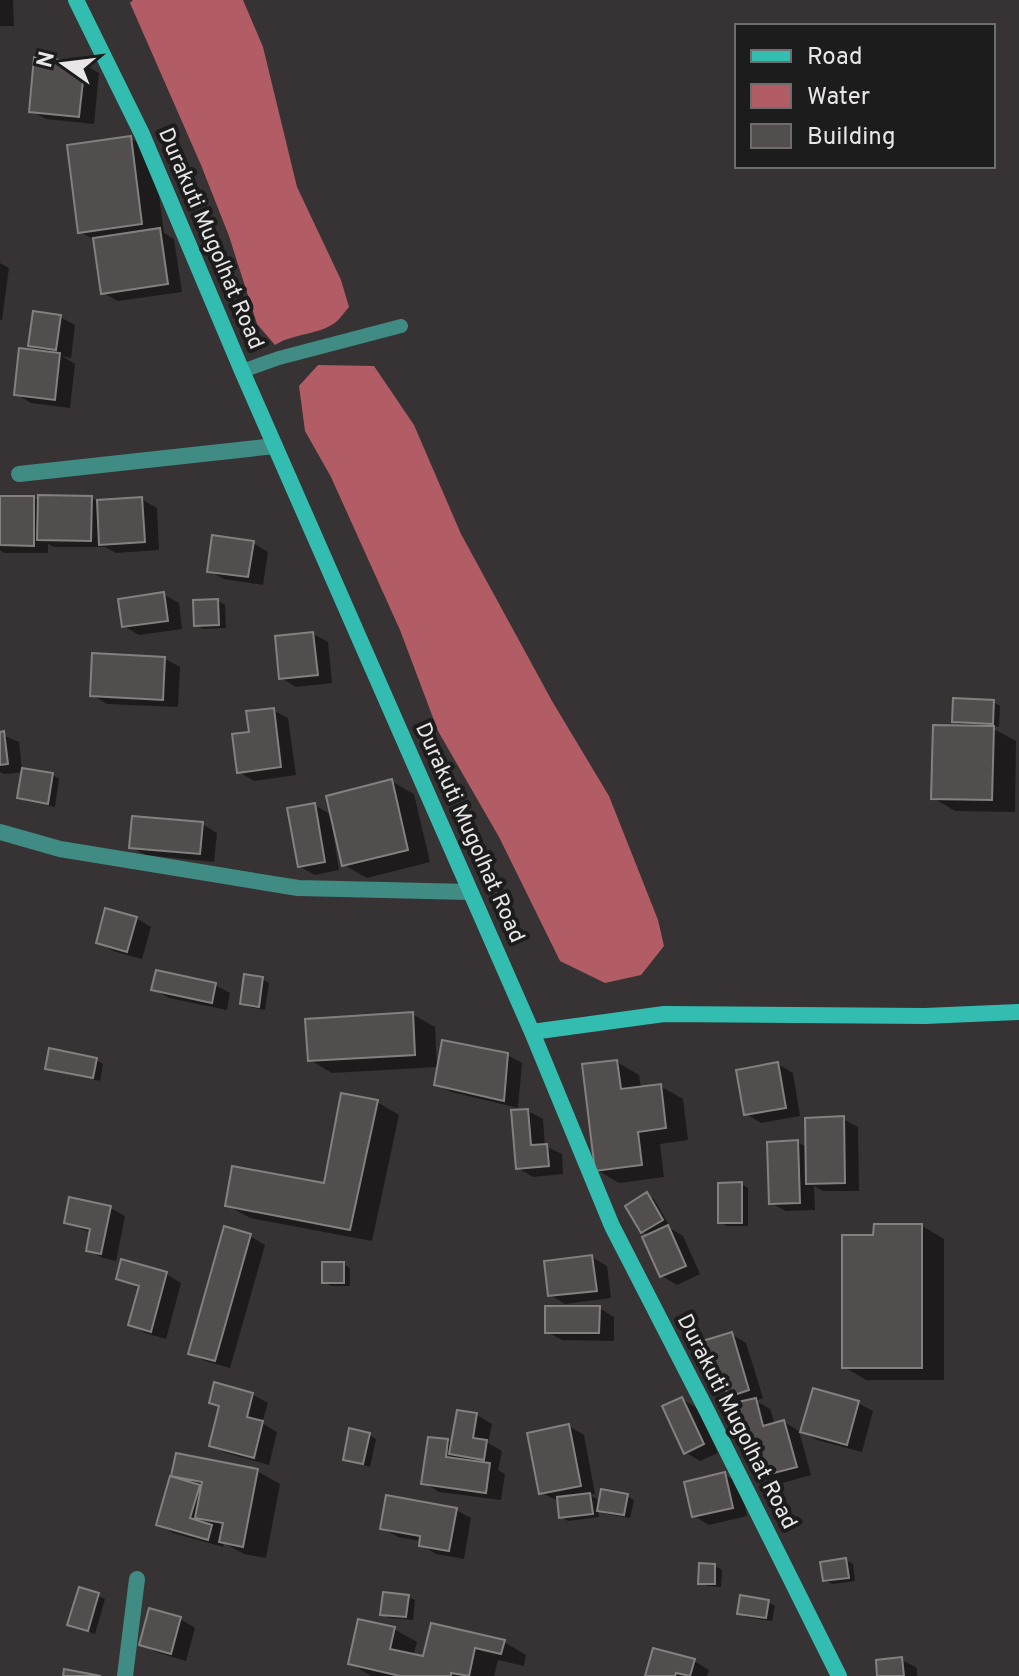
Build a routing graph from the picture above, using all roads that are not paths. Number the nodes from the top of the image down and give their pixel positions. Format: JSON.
{"nodes":[{"id":1,"x":76,"y":0,"type":"edge"},
{"id":2,"x":401,"y":326,"type":"dead end"},
{"id":3,"x":242,"y":371,"type":"junction"},
{"id":4,"x":275,"y":446,"type":"junction"},
{"id":5,"x":19,"y":474,"type":"dead end"},
{"id":6,"x":0,"y":832,"type":"edge"},
{"id":7,"x":470,"y":892,"type":"junction"},
{"id":8,"x":1019,"y":1012,"type":"edge"},
{"id":9,"x":532,"y":1032,"type":"junction"},
{"id":10,"x":137,"y":1579,"type":"dead end"},
{"id":11,"x":125,"y":1676,"type":"edge"},
{"id":12,"x":839,"y":1676,"type":"edge"}],
"edges":[{"from":1,"to":3,"type":"main road","name":"Durakuti Mugolhat Road"},
{"from":2,"to":3,"type":"lane"},
{"from":3,"to":4,"type":"main road","name":"Durakuti Mugolhat Road"},
{"from":4,"to":5,"type":"street"},
{"from":4,"to":7,"type":"main road","name":"Durakuti Mugolhat Road"},
{"from":6,"to":7,"type":"street"},
{"from":7,"to":9,"type":"main road","name":"Durakuti Mugolhat Road"},
{"from":8,"to":9,"type":"main road"},
{"from":9,"to":12,"type":"main road","name":"Durakuti Mugolhat Road"},
{"from":10,"to":11,"type":"street"}]}
